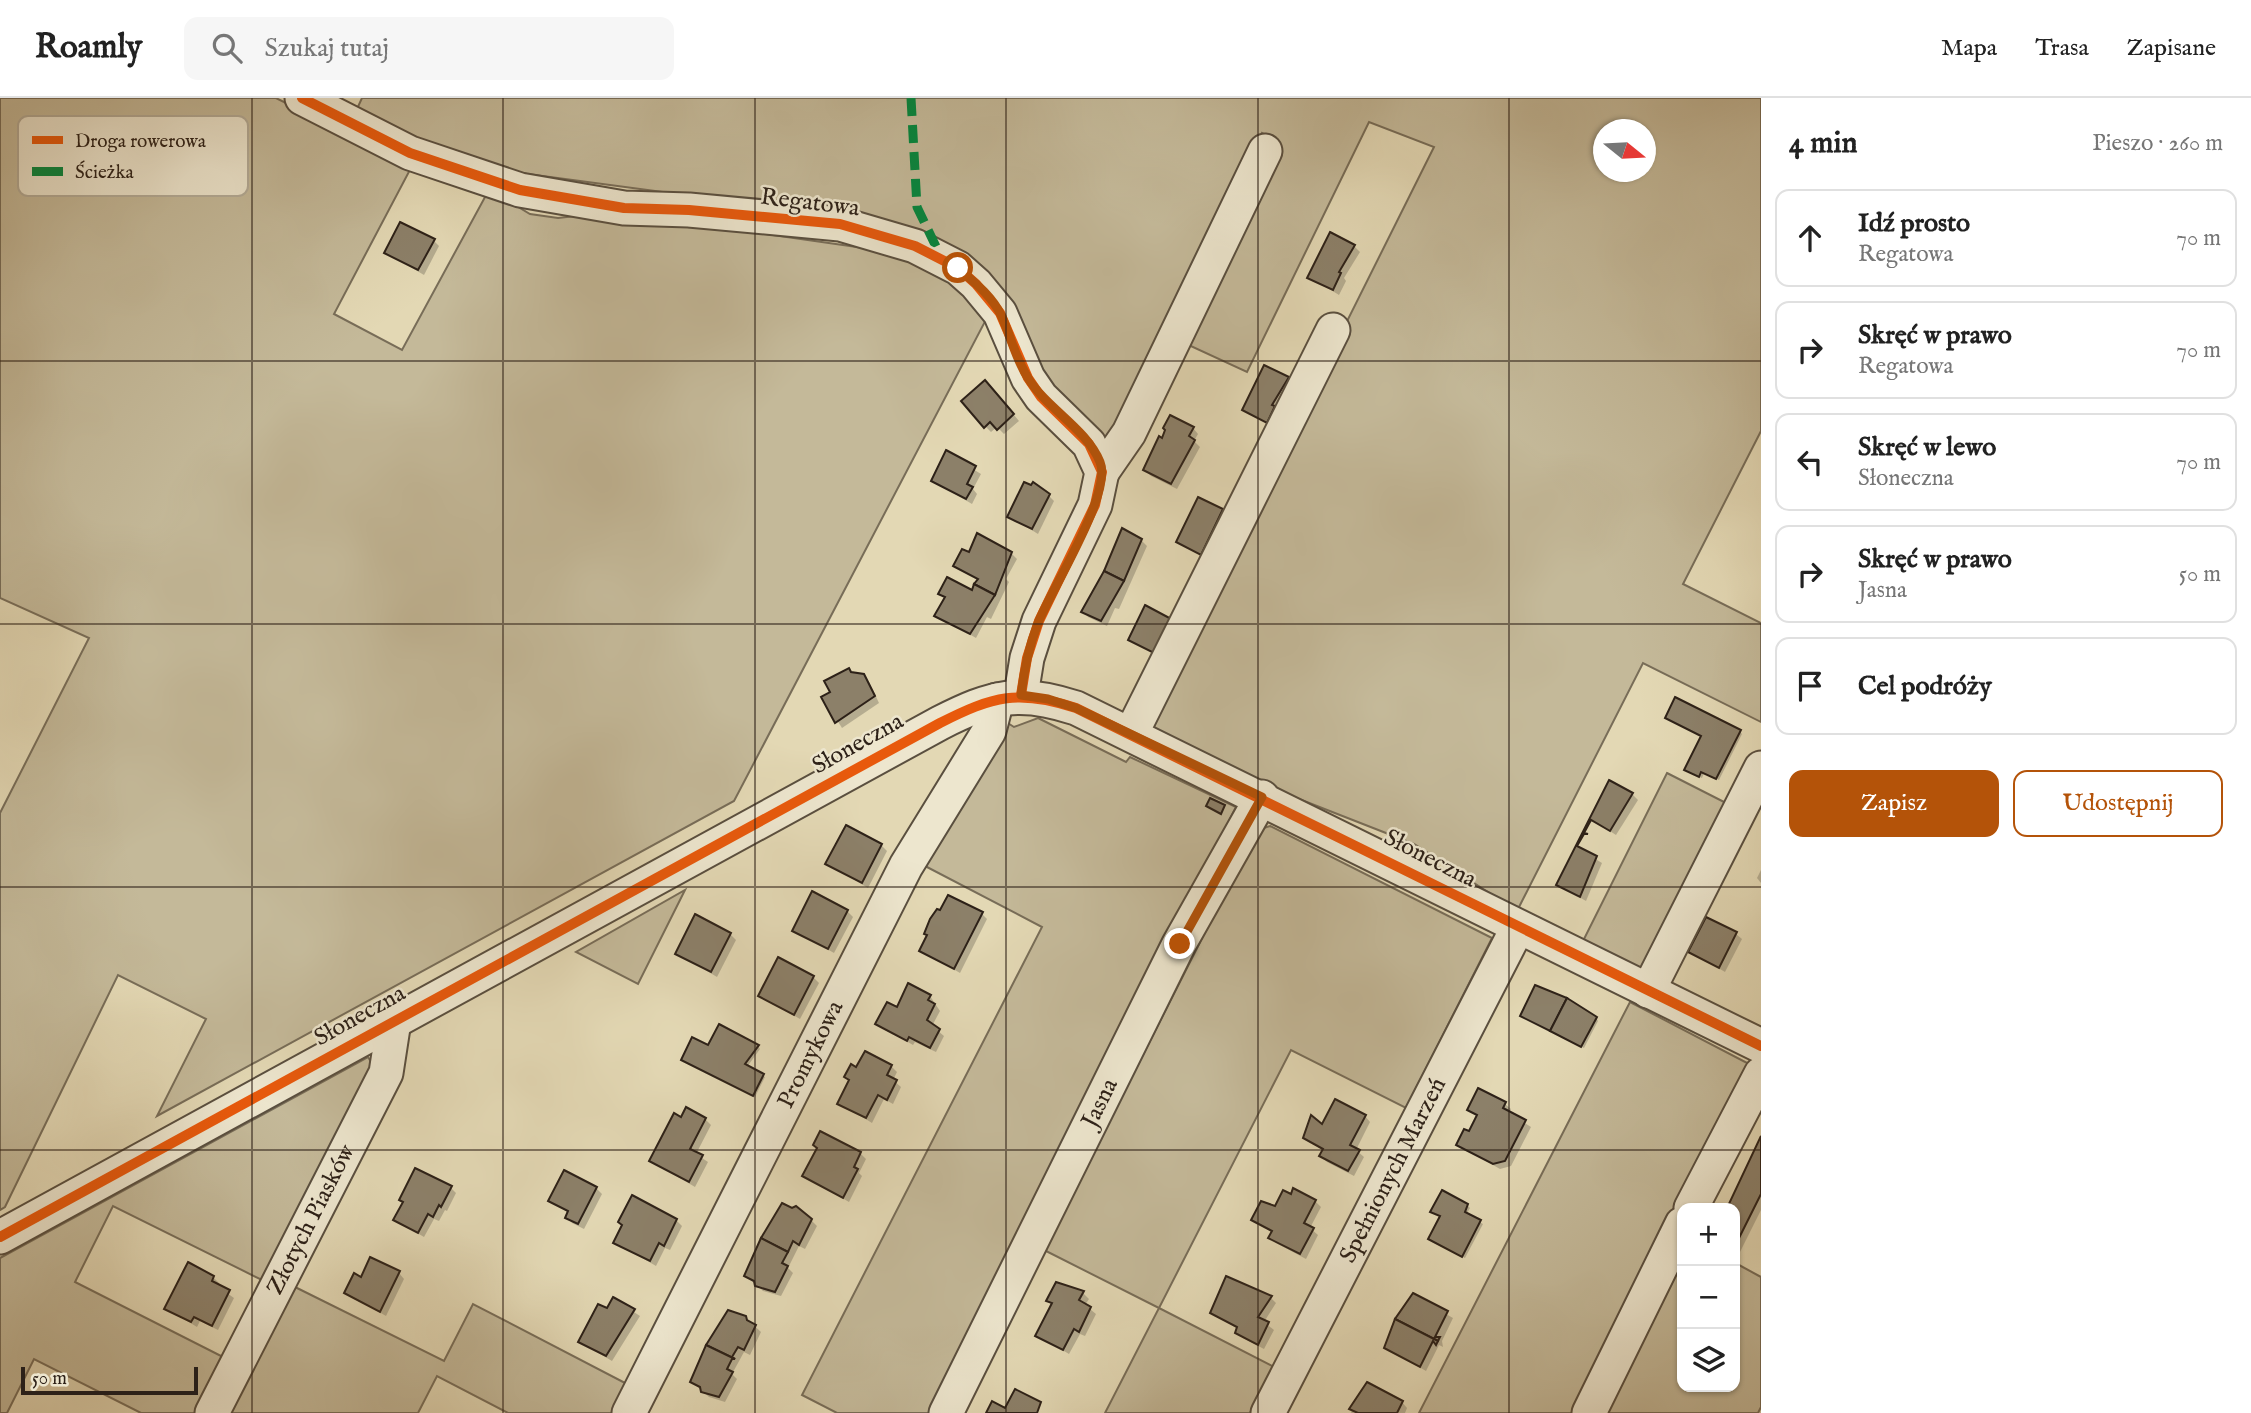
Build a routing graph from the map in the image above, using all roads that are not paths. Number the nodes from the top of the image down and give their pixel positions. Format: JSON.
{"nodes":[{"id":1,"x":302,"y":98,"type":"edge"},
{"id":2,"x":1265,"y":151,"type":"dead end"},
{"id":3,"x":1333,"y":330,"type":"dead end"},
{"id":4,"x":1102,"y":472,"type":"junction"},
{"id":5,"x":1009,"y":697,"type":"junction"},
{"id":6,"x":1131,"y":734,"type":"junction"},
{"id":7,"x":1761,"y":768,"type":"edge"},
{"id":8,"x":1262,"y":797,"type":"junction"},
{"id":9,"x":1518,"y":927,"type":"junction"},
{"id":10,"x":1648,"y":991,"type":"junction"},
{"id":11,"x":394,"y":1021,"type":"junction"},
{"id":12,"x":1761,"y":1046,"type":"edge"},
{"id":13,"x":1761,"y":1074,"type":"edge"},
{"id":14,"x":1693,"y":1203,"type":"edge"},
{"id":15,"x":1677,"y":1234,"type":"edge"},
{"id":16,"x":0,"y":1237,"type":"edge"},
{"id":17,"x":212,"y":1413,"type":"edge"},
{"id":18,"x":629,"y":1413,"type":"edge"},
{"id":19,"x":946,"y":1413,"type":"edge"},
{"id":20,"x":1268,"y":1413,"type":"edge"},
{"id":21,"x":1589,"y":1413,"type":"edge"}],
"edges":[{"from":1,"to":4,"type":"street","name":"Regatowa"},
{"from":2,"to":4,"type":"street"},
{"from":3,"to":6,"type":"street"},
{"from":4,"to":5,"type":"street"},
{"from":5,"to":6,"type":"street","name":"Słoneczna"},
{"from":5,"to":11,"type":"street","name":"Słoneczna"},
{"from":5,"to":18,"type":"street","name":"Promykowa"},
{"from":6,"to":8,"type":"street","name":"Słoneczna"},
{"from":7,"to":10,"type":"street"},
{"from":8,"to":9,"type":"street","name":"Słoneczna"},
{"from":8,"to":19,"type":"street","name":"Jasna"},
{"from":9,"to":10,"type":"street","name":"Słoneczna"},
{"from":9,"to":20,"type":"street","name":"Spełnionych Marzeń"},
{"from":10,"to":12,"type":"street","name":"Słoneczna"},
{"from":11,"to":16,"type":"street","name":"Słoneczna"},
{"from":11,"to":17,"type":"street","name":"Złotych Piasków"},
{"from":13,"to":14,"type":"street"},
{"from":15,"to":21,"type":"street"}]}
